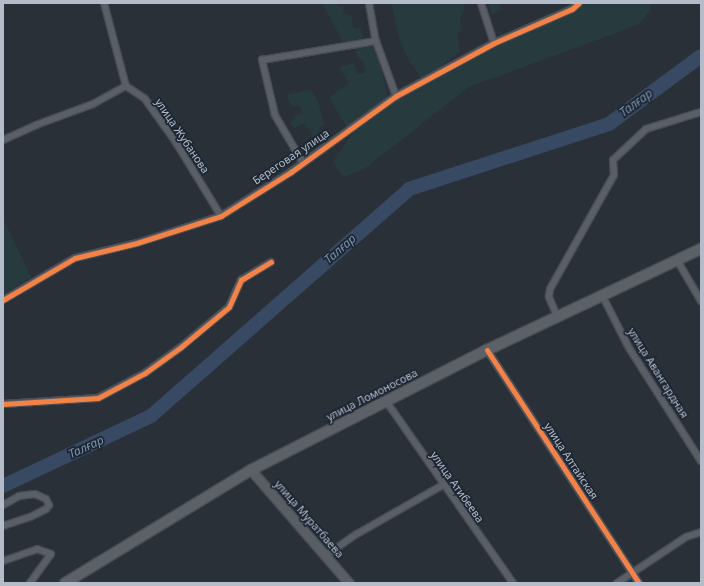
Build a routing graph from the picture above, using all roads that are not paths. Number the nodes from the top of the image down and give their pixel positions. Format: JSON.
{"nodes":[{"id":1,"x":104,"y":3,"type":"edge"},
{"id":2,"x":369,"y":3,"type":"edge"},
{"id":3,"x":481,"y":3,"type":"edge"},
{"id":4,"x":579,"y":3,"type":"edge"},
{"id":5,"x":376,"y":41,"type":"junction"},
{"id":6,"x":494,"y":43,"type":"junction"},
{"id":7,"x":126,"y":86,"type":"junction"},
{"id":8,"x":396,"y":96,"type":"junction"},
{"id":9,"x":701,"y":112,"type":"edge"},
{"id":10,"x":3,"y":140,"type":"edge"},
{"id":11,"x":304,"y":163,"type":"junction"},
{"id":12,"x":221,"y":216,"type":"junction"},
{"id":13,"x":701,"y":249,"type":"edge"},
{"id":14,"x":677,"y":260,"type":"junction"},
{"id":15,"x":271,"y":262,"type":"dead end"},
{"id":16,"x":602,"y":295,"type":"junction"},
{"id":17,"x":3,"y":300,"type":"edge"},
{"id":18,"x":701,"y":301,"type":"edge"},
{"id":19,"x":557,"y":316,"type":"junction"},
{"id":20,"x":487,"y":350,"type":"junction"},
{"id":21,"x":386,"y":401,"type":"junction"},
{"id":22,"x":3,"y":404,"type":"edge"},
{"id":23,"x":701,"y":460,"type":"edge"},
{"id":24,"x":251,"y":470,"type":"junction"},
{"id":25,"x":443,"y":485,"type":"junction"},
{"id":26,"x":3,"y":505,"type":"edge"},
{"id":27,"x":3,"y":526,"type":"edge"},
{"id":28,"x":701,"y":532,"type":"edge"},
{"id":29,"x":325,"y":556,"type":"junction"},
{"id":30,"x":3,"y":562,"type":"edge"},
{"id":31,"x":631,"y":573,"type":"junction"},
{"id":32,"x":30,"y":583,"type":"edge"},
{"id":33,"x":65,"y":583,"type":"edge"},
{"id":34,"x":349,"y":583,"type":"edge"},
{"id":35,"x":514,"y":583,"type":"edge"},
{"id":36,"x":617,"y":583,"type":"edge"},
{"id":37,"x":639,"y":583,"type":"edge"}],
"edges":[{"from":1,"to":7,"type":"street"},
{"from":2,"to":5,"type":"street"},
{"from":3,"to":6,"type":"street"},
{"from":4,"to":6,"type":"street","name":"Береговая улица"},
{"from":5,"to":8,"type":"street"},
{"from":5,"to":11,"type":"street"},
{"from":6,"to":8,"type":"street","name":"Береговая улица"},
{"from":7,"to":10,"type":"street"},
{"from":7,"to":12,"type":"street","name":"улица Жубанова"},
{"from":8,"to":11,"type":"street","name":"Береговая улица"},
{"from":9,"to":19,"type":"street"},
{"from":11,"to":12,"type":"street","name":"Береговая улица"},
{"from":12,"to":17,"type":"street","name":"Береговая улица"},
{"from":13,"to":14,"type":"main road","name":"улица Ломоносова"},
{"from":14,"to":16,"type":"main road","name":"улица Ломоносова"},
{"from":14,"to":18,"type":"street"},
{"from":15,"to":22,"type":"street"},
{"from":16,"to":19,"type":"main road","name":"улица Ломоносова"},
{"from":16,"to":23,"type":"street","name":"улица Авангардная"},
{"from":19,"to":20,"type":"main road","name":"улица Ломоносова"},
{"from":20,"to":21,"type":"main road","name":"улица Ломоносова"},
{"from":20,"to":31,"type":"street","name":"улица Алтайская"},
{"from":21,"to":24,"type":"main road","name":"улица Ломоносова"},
{"from":21,"to":25,"type":"street","name":"улица Атибеева"},
{"from":24,"to":29,"type":"street","name":"улица Муратбаева"},
{"from":24,"to":33,"type":"main road","name":"улица Ломоносова"},
{"from":25,"to":29,"type":"street"},
{"from":25,"to":35,"type":"street","name":"улица Атибеева"},
{"from":26,"to":27,"type":"street"},
{"from":28,"to":31,"type":"street"},
{"from":29,"to":34,"type":"street","name":"улица Муратбаева"},
{"from":30,"to":32,"type":"street"},
{"from":31,"to":36,"type":"street"},
{"from":31,"to":37,"type":"street","name":"улица Алтайская"}]}
